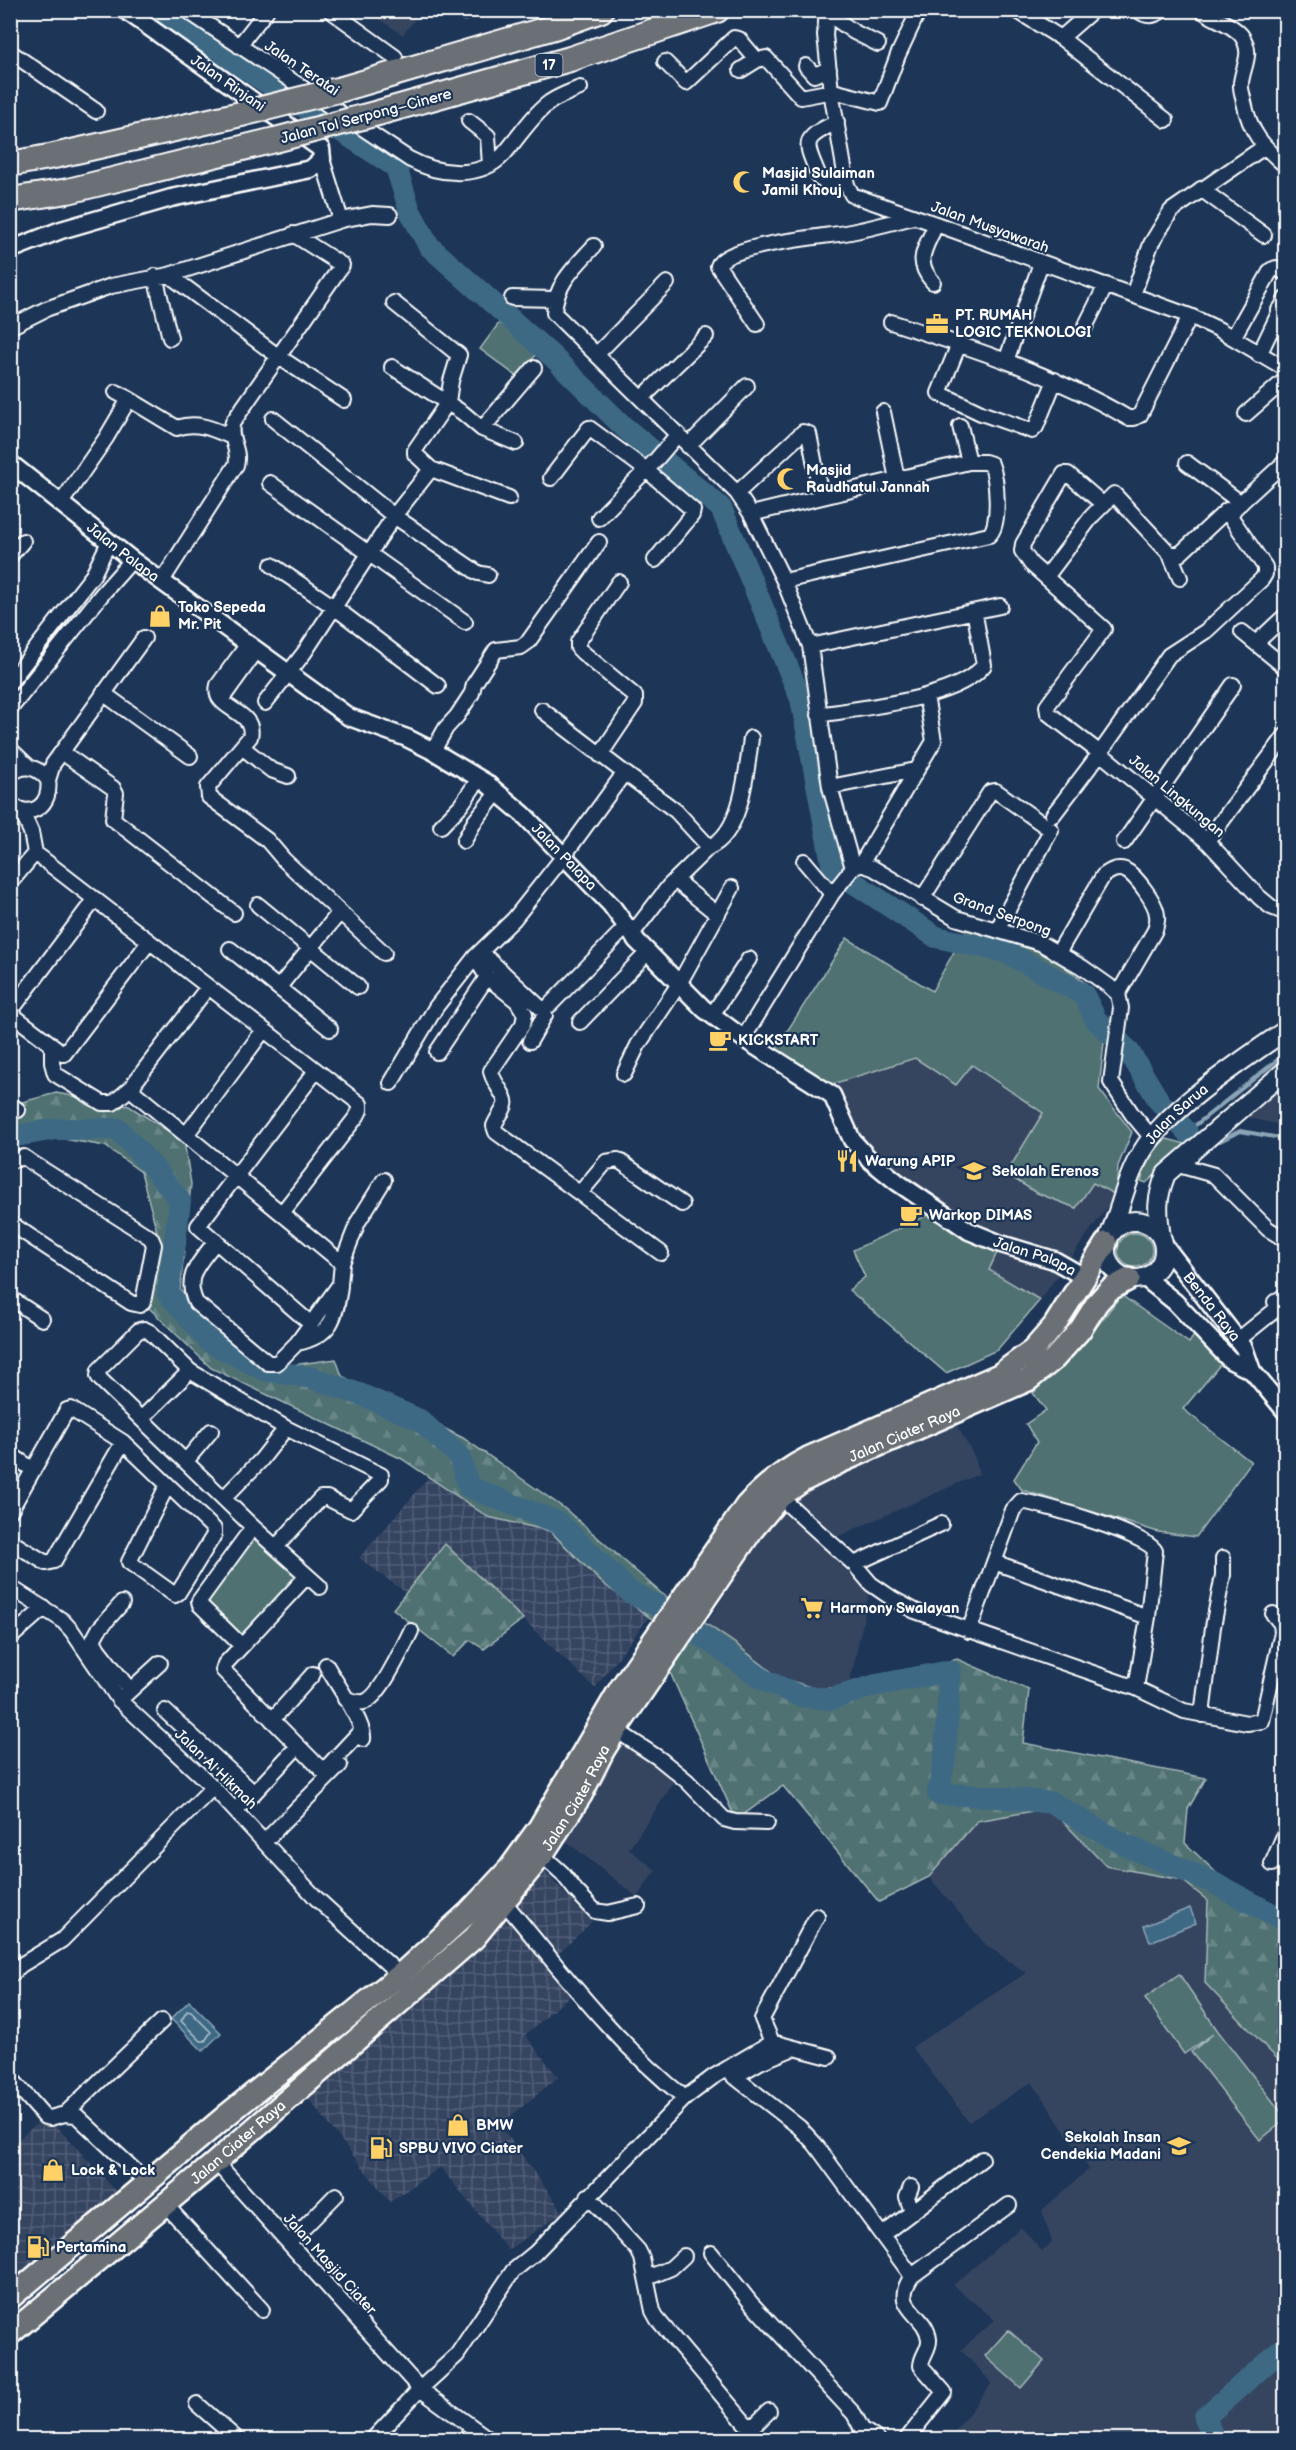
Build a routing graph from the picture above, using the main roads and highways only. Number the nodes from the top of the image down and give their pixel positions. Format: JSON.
{"nodes":[{"id":1,"x":601,"y":10,"type":"edge"},
{"id":2,"x":717,"y":10,"type":"edge"},
{"id":3,"x":10,"y":164,"type":"edge"},
{"id":4,"x":10,"y":200,"type":"edge"},
{"id":5,"x":1286,"y":1030,"type":"edge"},
{"id":6,"x":1286,"y":1070,"type":"edge"},
{"id":7,"x":1108,"y":1238,"type":"junction"},
{"id":8,"x":1162,"y":1241,"type":"junction"},
{"id":9,"x":1084,"y":1278,"type":"junction"},
{"id":10,"x":1137,"y":1279,"type":"junction"},
{"id":11,"x":1109,"y":1290,"type":"junction"},
{"id":12,"x":692,"y":1602,"type":"junction"},
{"id":13,"x":666,"y":1639,"type":"junction"},
{"id":14,"x":227,"y":2115,"type":"junction"},
{"id":15,"x":243,"y":2136,"type":"junction"},
{"id":16,"x":19,"y":2292,"type":"edge"},
{"id":17,"x":43,"y":2307,"type":"junction"},
{"id":18,"x":10,"y":2334,"type":"edge"}],
"edges":[{"from":1,"to":3,"type":"highway","number":"17","bridge":true},
{"from":2,"to":4,"type":"highway","name":"Jalan Tol Serpong–Cinere","number":"17","bridge":true},
{"from":5,"to":7,"type":"main road","name":"Jalan Sarua"},
{"from":6,"to":8,"type":"main road"},
{"from":7,"to":8,"type":"main road"},
{"from":7,"to":9,"type":"main road","name":"Jalan Ciater Raya"},
{"from":7,"to":10,"type":"main road"},
{"from":8,"to":10,"type":"main road"},
{"from":9,"to":11,"type":"main road"},
{"from":9,"to":12,"type":"main road","name":"Jalan Ciater Raya"},
{"from":10,"to":11,"type":"main road","name":"Jalan Ciater Raya"},
{"from":11,"to":12,"type":"main road","name":"Jalan Ciater Raya"},
{"from":12,"to":13,"type":"main road","name":"Jalan Ciater Raya"},
{"from":13,"to":14,"type":"main road","name":"Jalan Ciater Raya"},
{"from":13,"to":15,"type":"main road","name":"Jalan Ciater Raya"},
{"from":14,"to":15,"type":"main road"},
{"from":14,"to":16,"type":"main road","name":"Jalan Ciater Raya"},
{"from":15,"to":17,"type":"main road","name":"Jalan Ciater Raya"},
{"from":16,"to":17,"type":"main road"},
{"from":17,"to":18,"type":"main road","name":"Jalan Ciater Raya"}]}
